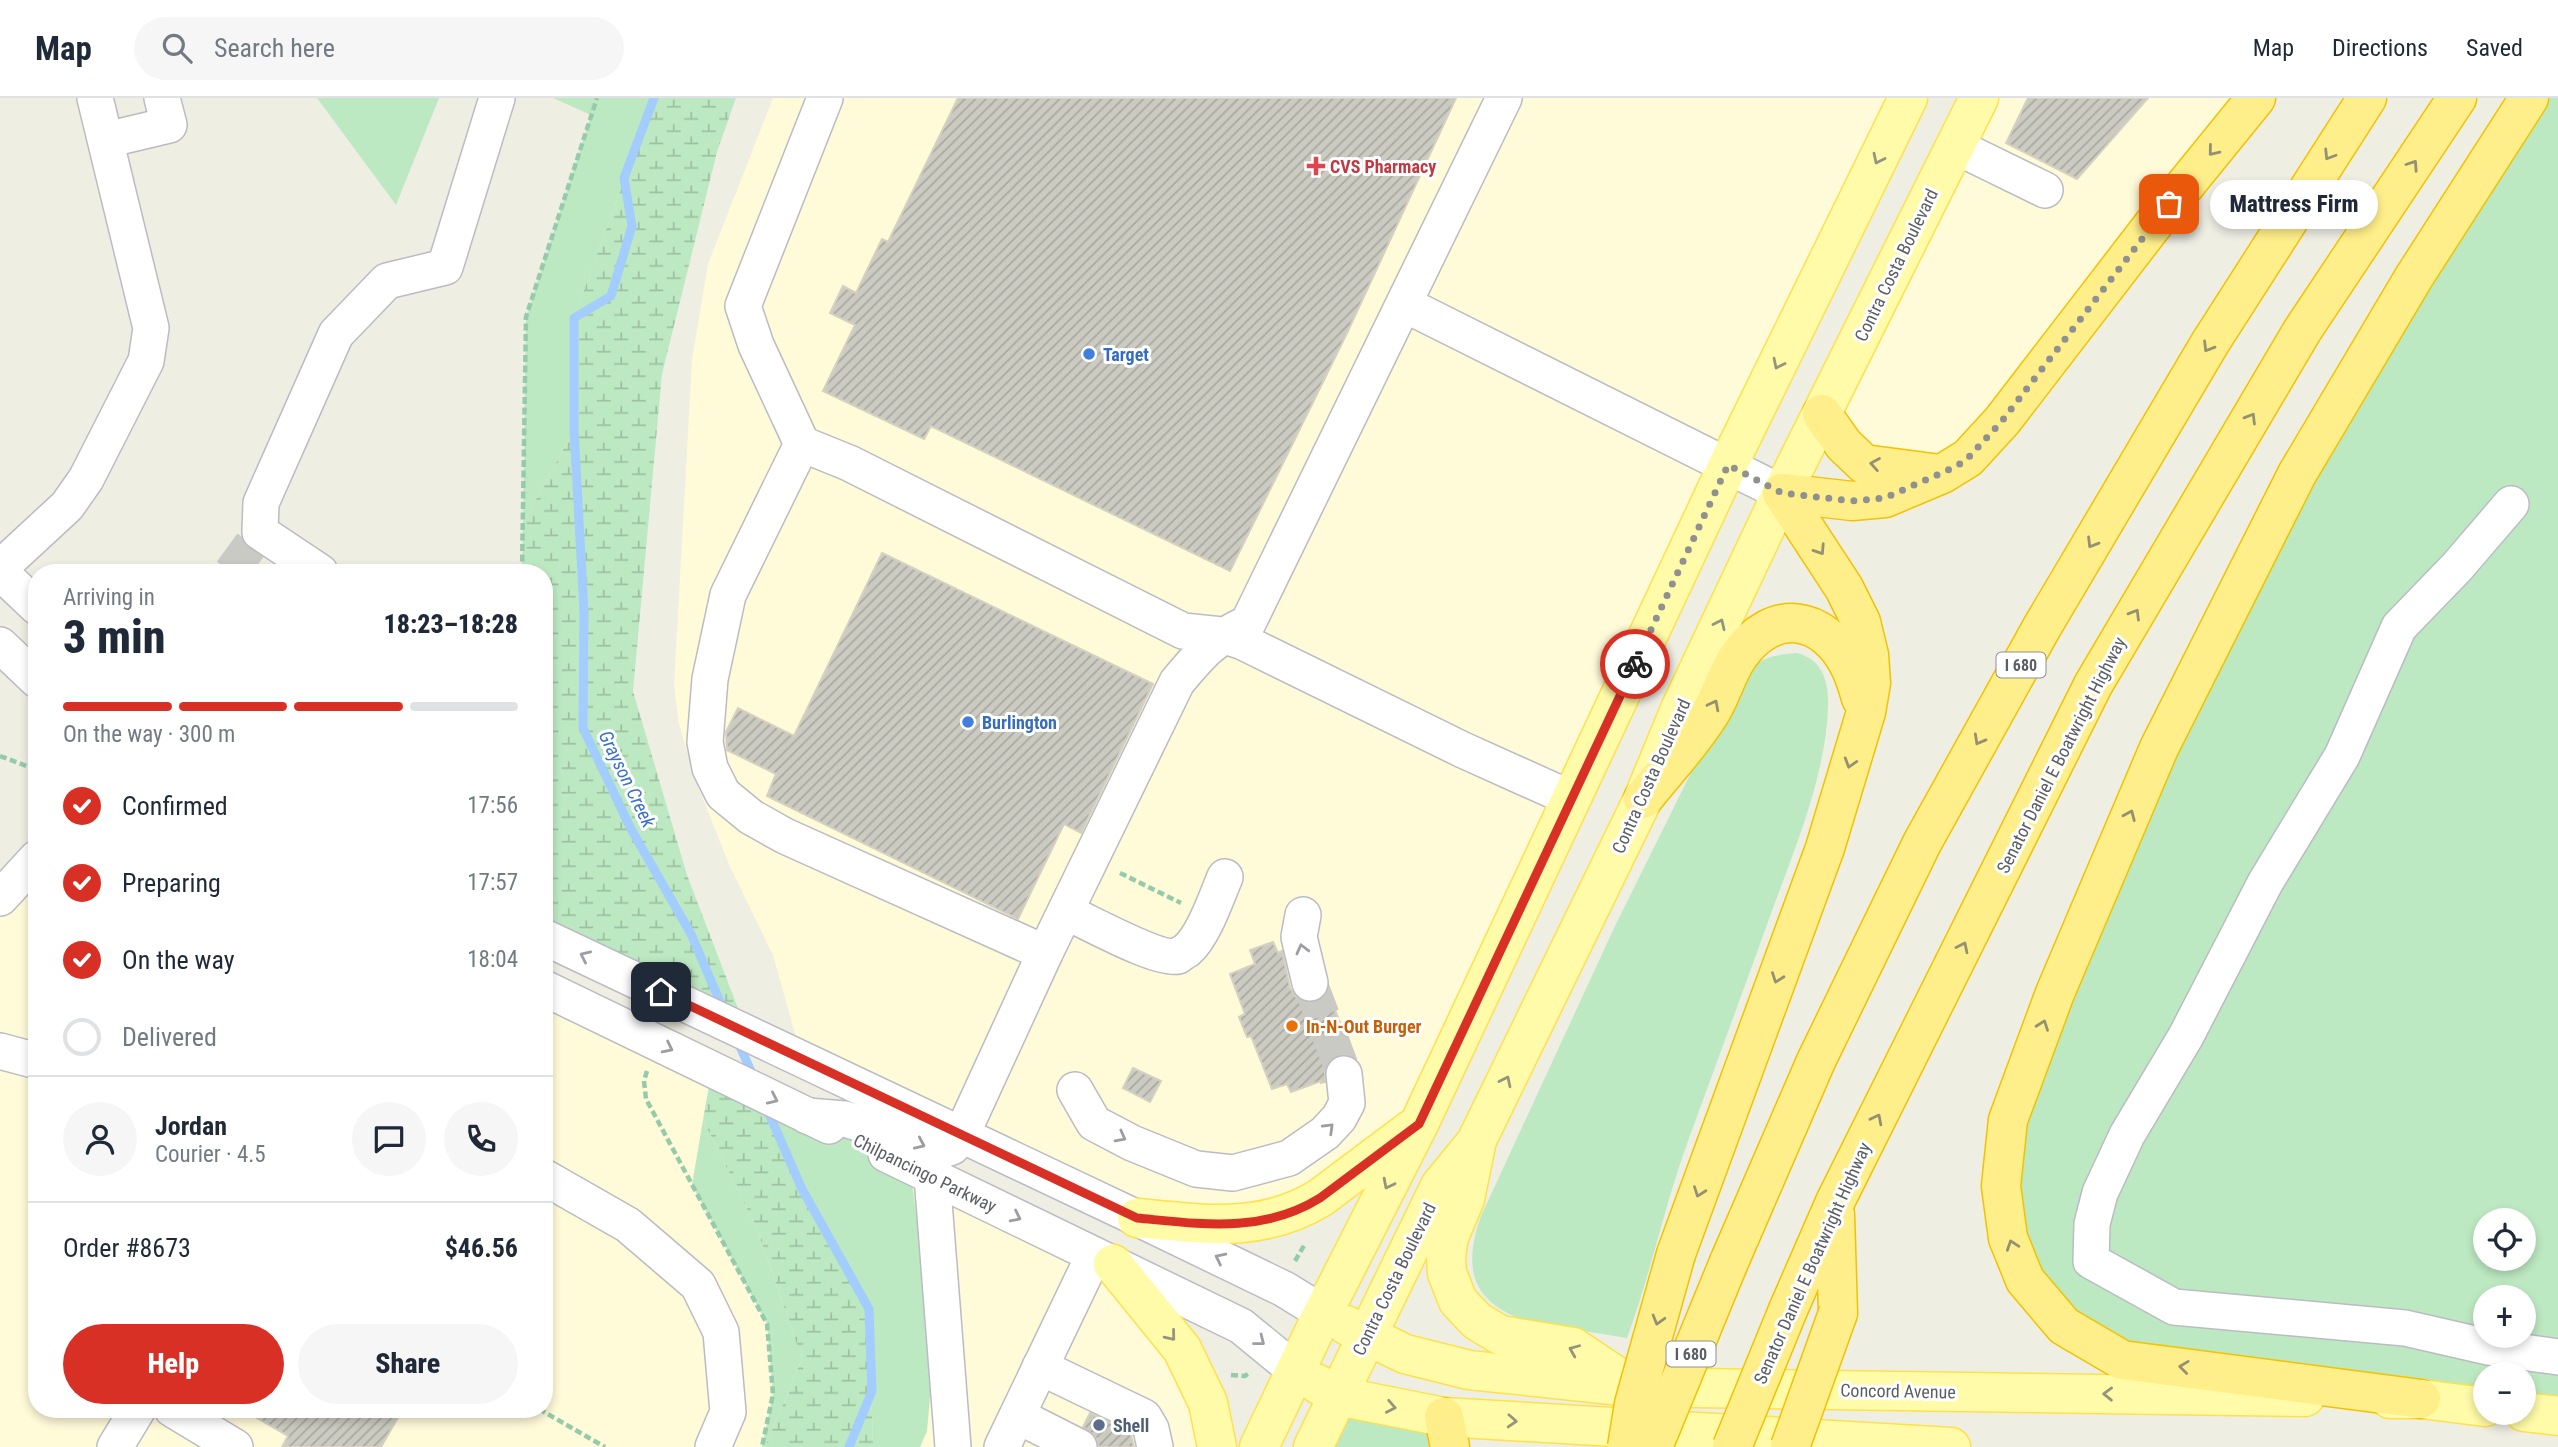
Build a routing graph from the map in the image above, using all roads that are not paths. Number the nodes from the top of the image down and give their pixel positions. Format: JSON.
{"nodes":[{"id":1,"x":95,"y":98,"type":"edge"},
{"id":2,"x":162,"y":98,"type":"edge"},
{"id":3,"x":497,"y":98,"type":"edge"},
{"id":4,"x":825,"y":98,"type":"edge"},
{"id":5,"x":1504,"y":98,"type":"edge"},
{"id":6,"x":1908,"y":98,"type":"edge"},
{"id":7,"x":1979,"y":98,"type":"edge"},
{"id":8,"x":2256,"y":98,"type":"edge"},
{"id":9,"x":2367,"y":98,"type":"edge"},
{"id":10,"x":2457,"y":98,"type":"edge"},
{"id":11,"x":2529,"y":98,"type":"edge"},
{"id":12,"x":106,"y":140,"type":"junction"},
{"id":13,"x":1955,"y":146,"type":"junction"},
{"id":14,"x":2045,"y":190,"type":"dead end"},
{"id":15,"x":1404,"y":304,"type":"junction"},
{"id":16,"x":1822,"y":414,"type":"junction"},
{"id":17,"x":803,"y":444,"type":"junction"},
{"id":18,"x":1728,"y":465,"type":"junction"},
{"id":19,"x":1942,"y":474,"type":"junction"},
{"id":20,"x":1782,"y":493,"type":"junction"},
{"id":21,"x":2511,"y":504,"type":"dead end"},
{"id":22,"x":308,"y":564,"type":"edge"},
{"id":23,"x":0,"y":570,"type":"edge"},
{"id":24,"x":28,"y":598,"type":"edge"},
{"id":25,"x":1222,"y":635,"type":"junction"},
{"id":26,"x":0,"y":645,"type":"edge"},
{"id":27,"x":28,"y":671,"type":"edge"},
{"id":28,"x":1866,"y":712,"type":"junction"},
{"id":29,"x":1572,"y":799,"type":"junction"},
{"id":30,"x":1643,"y":799,"type":"junction"},
{"id":31,"x":28,"y":868,"type":"edge"},
{"id":32,"x":1225,"y":877,"type":"dead end"},
{"id":33,"x":0,"y":898,"type":"edge"},
{"id":34,"x":1066,"y":912,"type":"junction"},
{"id":35,"x":1303,"y":915,"type":"dead end"},
{"id":36,"x":553,"y":941,"type":"edge"},
{"id":37,"x":1045,"y":954,"type":"junction"},
{"id":38,"x":553,"y":971,"type":"edge"},
{"id":39,"x":1310,"y":983,"type":"tunnel mouth"},
{"id":40,"x":553,"y":992,"type":"edge"},
{"id":41,"x":679,"y":1000,"type":"junction"},
{"id":42,"x":0,"y":1051,"type":"edge"},
{"id":43,"x":28,"y":1059,"type":"edge"},
{"id":44,"x":1344,"y":1074,"type":"tunnel mouth"},
{"id":45,"x":1075,"y":1090,"type":"dead end"},
{"id":46,"x":807,"y":1116,"type":"junction"},
{"id":47,"x":1419,"y":1124,"type":"junction"},
{"id":48,"x":961,"y":1136,"type":"junction"},
{"id":49,"x":1476,"y":1142,"type":"junction"},
{"id":50,"x":921,"y":1171,"type":"junction"},
{"id":51,"x":553,"y":1182,"type":"edge"},
{"id":52,"x":1835,"y":1202,"type":"junction"},
{"id":53,"x":1137,"y":1218,"type":"junction"},
{"id":54,"x":1104,"y":1260,"type":"junction"},
{"id":55,"x":1323,"y":1313,"type":"junction"},
{"id":56,"x":1367,"y":1337,"type":"junction"},
{"id":57,"x":2558,"y":1357,"type":"edge"},
{"id":58,"x":1040,"y":1367,"type":"junction"},
{"id":59,"x":1296,"y":1371,"type":"junction"},
{"id":60,"x":1631,"y":1387,"type":"junction"},
{"id":61,"x":1338,"y":1396,"type":"junction"},
{"id":62,"x":2421,"y":1399,"type":"junction"},
{"id":63,"x":2473,"y":1406,"type":"edge"},
{"id":64,"x":2536,"y":1413,"type":"edge"},
{"id":65,"x":1017,"y":1416,"type":"junction"},
{"id":66,"x":2558,"y":1416,"type":"edge"},
{"id":67,"x":133,"y":1418,"type":"edge"},
{"id":68,"x":187,"y":1418,"type":"edge"},
{"id":69,"x":1447,"y":1432,"type":"edge"},
{"id":70,"x":115,"y":1447,"type":"edge"},
{"id":71,"x":235,"y":1447,"type":"edge"},
{"id":72,"x":713,"y":1447,"type":"edge"},
{"id":73,"x":953,"y":1447,"type":"edge"},
{"id":74,"x":1002,"y":1447,"type":"edge"},
{"id":75,"x":1079,"y":1447,"type":"edge"},
{"id":76,"x":1155,"y":1447,"type":"edge"},
{"id":77,"x":1217,"y":1447,"type":"edge"},
{"id":78,"x":1259,"y":1447,"type":"edge"},
{"id":79,"x":1313,"y":1447,"type":"edge"},
{"id":80,"x":1627,"y":1447,"type":"edge"},
{"id":81,"x":1653,"y":1447,"type":"edge"},
{"id":82,"x":1732,"y":1447,"type":"edge"},
{"id":83,"x":1790,"y":1447,"type":"edge"},
{"id":84,"x":1951,"y":1447,"type":"edge"}],
"edges":[{"from":1,"to":12,"type":"street"},
{"from":2,"to":12,"type":"street"},
{"from":3,"to":22,"type":"street"},
{"from":4,"to":17,"type":"street"},
{"from":5,"to":15,"type":"street"},
{"from":6,"to":18,"type":"main road","one_way":true},
{"from":7,"to":13,"type":"main road","name":"Contra Costa Boulevard"},
{"from":8,"to":19,"type":"highway","one_way":true},
{"from":9,"to":81,"type":"highway","number":"I 680","one_way":true,"bridge":true},
{"from":52,"to":10,"type":"highway","name":"Senator Daniel E Boatwright Highway","one_way":true},
{"from":62,"to":11,"type":"highway","one_way":true},
{"from":12,"to":23,"type":"street"},
{"from":13,"to":14,"type":"street"},
{"from":13,"to":16,"type":"main road","name":"Contra Costa Boulevard"},
{"from":15,"to":18,"type":"street"},
{"from":15,"to":25,"type":"street"},
{"from":19,"to":16,"type":"highway","one_way":true},
{"from":16,"to":20,"type":"main road","name":"Contra Costa Boulevard"},
{"from":17,"to":25,"type":"street"},
{"from":17,"to":37,"type":"street"},
{"from":18,"to":20,"type":"street"},
{"from":18,"to":29,"type":"main road"},
{"from":19,"to":20,"type":"highway"},
{"from":20,"to":28,"type":"highway","one_way":true},
{"from":30,"to":20,"type":"main road","name":"Contra Costa Boulevard","one_way":true},
{"from":21,"to":57,"type":"street"},
{"from":23,"to":24,"type":"street"},
{"from":25,"to":29,"type":"street"},
{"from":25,"to":34,"type":"street"},
{"from":26,"to":27,"type":"street"},
{"from":30,"to":28,"type":"highway","one_way":true},
{"from":28,"to":80,"type":"highway","one_way":true,"bridge":true},
{"from":29,"to":47,"type":"main road"},
{"from":49,"to":30,"type":"main road","name":"Contra Costa Boulevard","one_way":true},
{"from":31,"to":33,"type":"street"},
{"from":32,"to":34,"type":"street"},
{"from":34,"to":37,"type":"street"},
{"from":39,"to":35,"type":"street","one_way":true},
{"from":41,"to":36,"type":"street","one_way":true},
{"from":37,"to":48,"type":"street"},
{"from":38,"to":41,"type":"street"},
{"from":40,"to":46,"type":"street","name":"Chilpancingo Parkway","one_way":true},
{"from":41,"to":48,"type":"street"},
{"from":42,"to":43,"type":"street"},
{"from":45,"to":44,"type":"street","one_way":true},
{"from":46,"to":48,"type":"street","one_way":true},
{"from":46,"to":50,"type":"street","name":"Chilpancingo Parkway"},
{"from":47,"to":53,"type":"main road"},
{"from":47,"to":55,"type":"main road","one_way":true},
{"from":48,"to":53,"type":"street"},
{"from":49,"to":56,"type":"main road","name":"Contra Costa Boulevard"},
{"from":60,"to":49,"type":"main road","one_way":true},
{"from":50,"to":54,"type":"street","name":"Chilpancingo Parkway","one_way":true},
{"from":50,"to":73,"type":"street"},
{"from":51,"to":72,"type":"street"},
{"from":52,"to":82,"type":"highway","name":"Senator Daniel E Boatwright Highway","bridge":true},
{"from":52,"to":83,"type":"highway","bridge":true},
{"from":55,"to":53,"type":"street","one_way":true},
{"from":54,"to":58,"type":"street"},
{"from":54,"to":59,"type":"street","name":"Chilpancingo Parkway","one_way":true},
{"from":54,"to":77,"type":"main road","one_way":true},
{"from":55,"to":56,"type":"main road","name":"Concord Avenue"},
{"from":55,"to":59,"type":"main road"},
{"from":56,"to":60,"type":"main road","name":"Concord Avenue"},
{"from":56,"to":61,"type":"main road","name":"Contra Costa Boulevard"},
{"from":58,"to":65,"type":"street"},
{"from":58,"to":76,"type":"street"},
{"from":59,"to":61,"type":"main road"},
{"from":59,"to":78,"type":"main road"},
{"from":62,"to":60,"type":"main road","name":"Concord Avenue","one_way":true},
{"from":61,"to":69,"type":"main road","one_way":true},
{"from":61,"to":79,"type":"main road","name":"Contra Costa Boulevard"},
{"from":62,"to":63,"type":"main road","name":"Concord Avenue"},
{"from":64,"to":66,"type":"main road"},
{"from":65,"to":74,"type":"street"},
{"from":65,"to":75,"type":"street"},
{"from":67,"to":70,"type":"street"},
{"from":68,"to":71,"type":"street"},
{"from":69,"to":84,"type":"main road","one_way":true}]}
